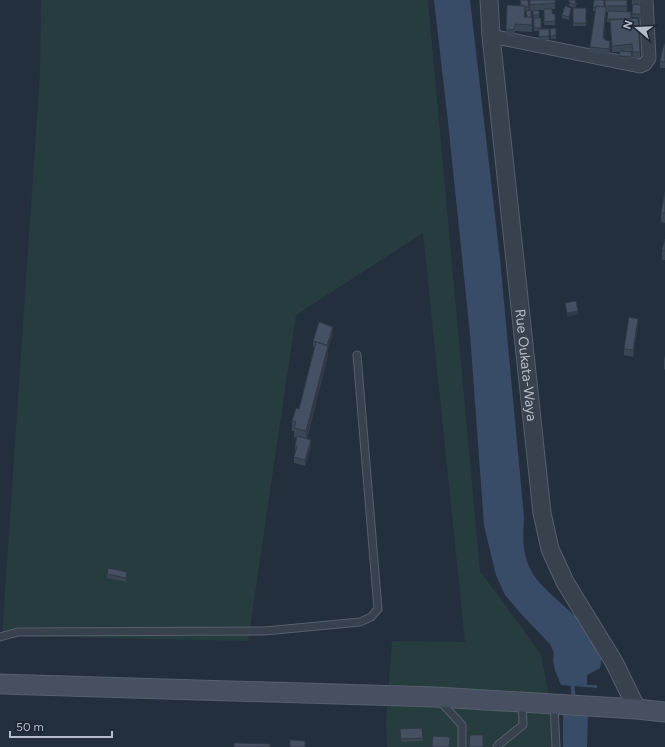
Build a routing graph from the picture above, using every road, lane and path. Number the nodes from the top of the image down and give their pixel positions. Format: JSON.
{"nodes":[{"id":1,"x":489,"y":0,"type":"edge"},
{"id":2,"x":646,"y":0,"type":"edge"},
{"id":3,"x":491,"y":36,"type":"junction"},
{"id":4,"x":357,"y":355,"type":"dead end"},
{"id":5,"x":0,"y":637,"type":"edge"},
{"id":6,"x":0,"y":684,"type":"edge"},
{"id":7,"x":436,"y":697,"type":"junction"},
{"id":8,"x":522,"y":702,"type":"junction"},
{"id":9,"x":554,"y":704,"type":"junction"},
{"id":10,"x":637,"y":709,"type":"junction"},
{"id":11,"x":665,"y":712,"type":"edge"},
{"id":12,"x":462,"y":747,"type":"edge"},
{"id":13,"x":497,"y":747,"type":"edge"},
{"id":14,"x":556,"y":747,"type":"edge"}],
"edges":[{"from":1,"to":3,"type":"street","name":"Rue Oukata-Waya"},
{"from":2,"to":3,"type":"street"},
{"from":3,"to":10,"type":"street","name":"Rue Oukata-Waya"},
{"from":4,"to":5,"type":"lane"},
{"from":6,"to":7,"type":"main road"},
{"from":7,"to":8,"type":"main road"},
{"from":7,"to":12,"type":"lane"},
{"from":8,"to":9,"type":"main road"},
{"from":8,"to":13,"type":"lane"},
{"from":9,"to":10,"type":"main road"},
{"from":9,"to":14,"type":"lane"},
{"from":10,"to":11,"type":"main road"}]}
